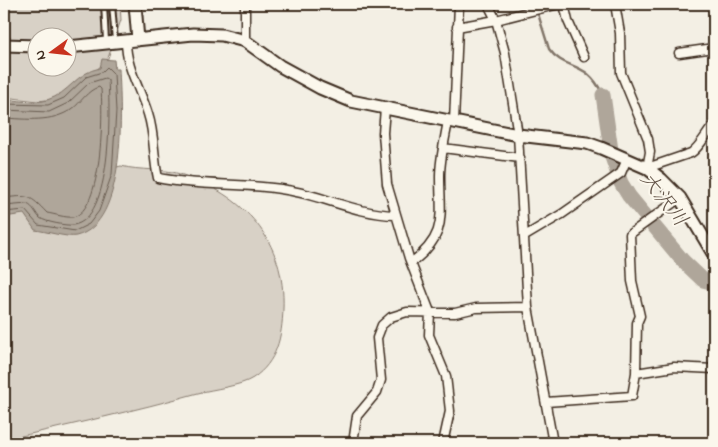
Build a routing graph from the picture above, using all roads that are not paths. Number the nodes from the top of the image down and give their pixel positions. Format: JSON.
{"nodes":[{"id":1,"x":104,"y":4,"type":"edge"},
{"id":2,"x":112,"y":4,"type":"edge"},
{"id":3,"x":135,"y":4,"type":"edge"},
{"id":4,"x":245,"y":4,"type":"edge"},
{"id":5,"x":459,"y":4,"type":"edge"},
{"id":6,"x":488,"y":4,"type":"edge"},
{"id":7,"x":559,"y":4,"type":"edge"},
{"id":8,"x":564,"y":4,"type":"edge"},
{"id":9,"x":615,"y":4,"type":"edge"},
{"id":10,"x":496,"y":20,"type":"junction"},
{"id":11,"x":457,"y":27,"type":"junction"},
{"id":12,"x":121,"y":41,"type":"junction"},
{"id":13,"x":245,"y":41,"type":"junction"},
{"id":14,"x":4,"y":45,"type":"edge"},
{"id":15,"x":28,"y":46,"type":"edge"},
{"id":16,"x":78,"y":46,"type":"edge"},
{"id":17,"x":714,"y":48,"type":"edge"},
{"id":18,"x":679,"y":53,"type":"dead end"},
{"id":19,"x":584,"y":57,"type":"dead end"},
{"id":20,"x":385,"y":108,"type":"junction"},
{"id":21,"x":451,"y":122,"type":"junction"},
{"id":22,"x":714,"y":125,"type":"edge"},
{"id":23,"x":518,"y":135,"type":"junction"},
{"id":24,"x":444,"y":148,"type":"junction"},
{"id":25,"x":520,"y":158,"type":"junction"},
{"id":26,"x":626,"y":158,"type":"junction"},
{"id":27,"x":648,"y":168,"type":"junction"},
{"id":28,"x":680,"y":198,"type":"junction"},
{"id":29,"x":395,"y":215,"type":"junction"},
{"id":30,"x":525,"y":236,"type":"junction"},
{"id":31,"x":714,"y":253,"type":"edge"},
{"id":32,"x":411,"y":263,"type":"junction"},
{"id":33,"x":528,"y":307,"type":"junction"},
{"id":34,"x":430,"y":312,"type":"junction"},
{"id":35,"x":714,"y":369,"type":"edge"},
{"id":36,"x":636,"y":372,"type":"junction"},
{"id":37,"x":546,"y":402,"type":"junction"},
{"id":38,"x":353,"y":443,"type":"edge"},
{"id":39,"x":443,"y":443,"type":"edge"},
{"id":40,"x":553,"y":443,"type":"edge"}],
"edges":[{"from":1,"to":12,"type":"lane"},
{"from":2,"to":12,"type":"lane"},
{"from":3,"to":12,"type":"street"},
{"from":4,"to":13,"type":"street"},
{"from":5,"to":11,"type":"street"},
{"from":6,"to":10,"type":"street"},
{"from":7,"to":10,"type":"street"},
{"from":8,"to":19,"type":"street"},
{"from":9,"to":27,"type":"street"},
{"from":10,"to":11,"type":"street"},
{"from":10,"to":23,"type":"street"},
{"from":11,"to":21,"type":"street"},
{"from":12,"to":13,"type":"street"},
{"from":12,"to":16,"type":"street"},
{"from":12,"to":29,"type":"street"},
{"from":13,"to":20,"type":"street"},
{"from":14,"to":15,"type":"street"},
{"from":17,"to":18,"type":"street"},
{"from":20,"to":21,"type":"street"},
{"from":20,"to":29,"type":"street"},
{"from":21,"to":23,"type":"street"},
{"from":21,"to":24,"type":"street"},
{"from":22,"to":27,"type":"street"},
{"from":23,"to":25,"type":"street"},
{"from":23,"to":26,"type":"street"},
{"from":24,"to":25,"type":"street"},
{"from":24,"to":32,"type":"street"},
{"from":25,"to":30,"type":"street"},
{"from":26,"to":27,"type":"street"},
{"from":26,"to":30,"type":"street"},
{"from":27,"to":28,"type":"street"},
{"from":28,"to":31,"type":"street"},
{"from":28,"to":36,"type":"street"},
{"from":29,"to":32,"type":"street"},
{"from":30,"to":33,"type":"street"},
{"from":32,"to":34,"type":"street"},
{"from":33,"to":34,"type":"street"},
{"from":33,"to":37,"type":"street"},
{"from":34,"to":38,"type":"street"},
{"from":34,"to":39,"type":"street"},
{"from":35,"to":36,"type":"street"},
{"from":36,"to":37,"type":"street"},
{"from":37,"to":40,"type":"street"}]}
